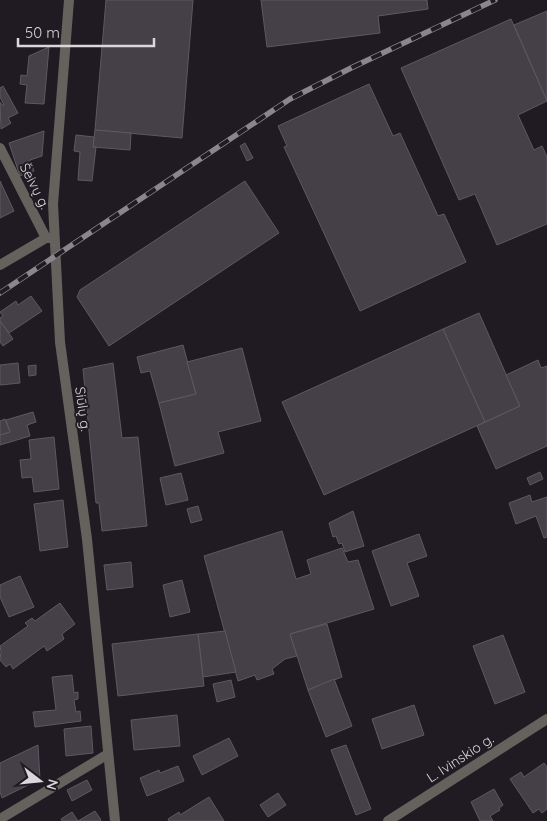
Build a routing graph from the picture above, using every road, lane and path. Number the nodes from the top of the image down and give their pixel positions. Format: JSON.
{"nodes":[{"id":1,"x":69,"y":0,"type":"edge"},
{"id":2,"x":0,"y":148,"type":"edge"},
{"id":3,"x":50,"y":238,"type":"junction"},
{"id":4,"x":0,"y":265,"type":"edge"},
{"id":5,"x":547,"y":719,"type":"edge"},
{"id":6,"x":108,"y":754,"type":"junction"},
{"id":7,"x":0,"y":819,"type":"edge"},
{"id":8,"x":115,"y":821,"type":"edge"},
{"id":9,"x":388,"y":821,"type":"edge"}],
"edges":[{"from":1,"to":3,"type":"street","name":"Siūlų g."},
{"from":2,"to":3,"type":"street","name":"Šeivų g."},
{"from":3,"to":4,"type":"street"},
{"from":3,"to":6,"type":"street","name":"Siūlų g."},
{"from":5,"to":9,"type":"street","name":"L. Ivinskio g."},
{"from":6,"to":7,"type":"street"},
{"from":6,"to":8,"type":"street","name":"Siūlų g."}]}
